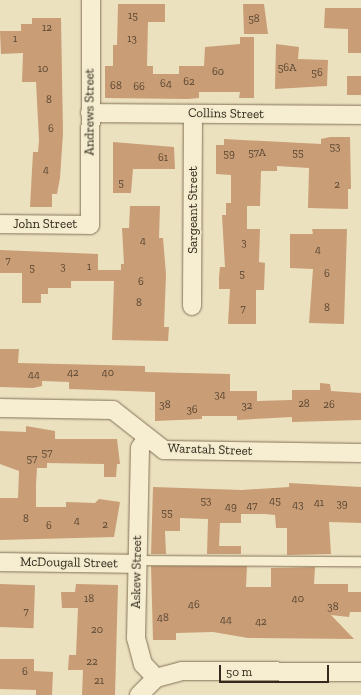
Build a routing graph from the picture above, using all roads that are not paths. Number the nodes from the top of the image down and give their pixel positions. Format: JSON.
{"nodes":[{"id":1,"x":91,"y":0,"type":"edge"},
{"id":2,"x":90,"y":113,"type":"junction"},
{"id":3,"x":193,"y":114,"type":"junction"},
{"id":4,"x":361,"y":115,"type":"edge"},
{"id":5,"x":0,"y":224,"type":"edge"},
{"id":6,"x":90,"y":225,"type":"joint"},
{"id":7,"x":192,"y":306,"type":"dead end"},
{"id":8,"x":0,"y":408,"type":"edge"},
{"id":9,"x":147,"y":438,"type":"junction"},
{"id":10,"x":361,"y":453,"type":"edge"},
{"id":11,"x":361,"y":561,"type":"edge"},
{"id":12,"x":0,"y":562,"type":"edge"},
{"id":13,"x":137,"y":562,"type":"junction"},
{"id":14,"x":361,"y":672,"type":"edge"},
{"id":15,"x":156,"y":678,"type":"junction"},
{"id":16,"x":139,"y":695,"type":"edge"}],
"edges":[{"from":1,"to":2,"type":"street","name":"Andrews Street"},
{"from":2,"to":3,"type":"street","name":"Collins Street"},
{"from":2,"to":6,"type":"street","name":"Andrews Street"},
{"from":3,"to":4,"type":"street","name":"Collins Street"},
{"from":3,"to":7,"type":"street","name":"Sargeant Street"},
{"from":5,"to":6,"type":"street","name":"John Street"},
{"from":8,"to":9,"type":"street","name":"Waratah Street"},
{"from":9,"to":10,"type":"street","name":"Waratah Street"},
{"from":9,"to":13,"type":"street","name":"Askew Street"},
{"from":11,"to":13,"type":"lane"},
{"from":12,"to":13,"type":"street","name":"McDougall Street"},
{"from":13,"to":15,"type":"street","name":"Askew Street"},
{"from":14,"to":15,"type":"street"},
{"from":15,"to":16,"type":"street"}]}
